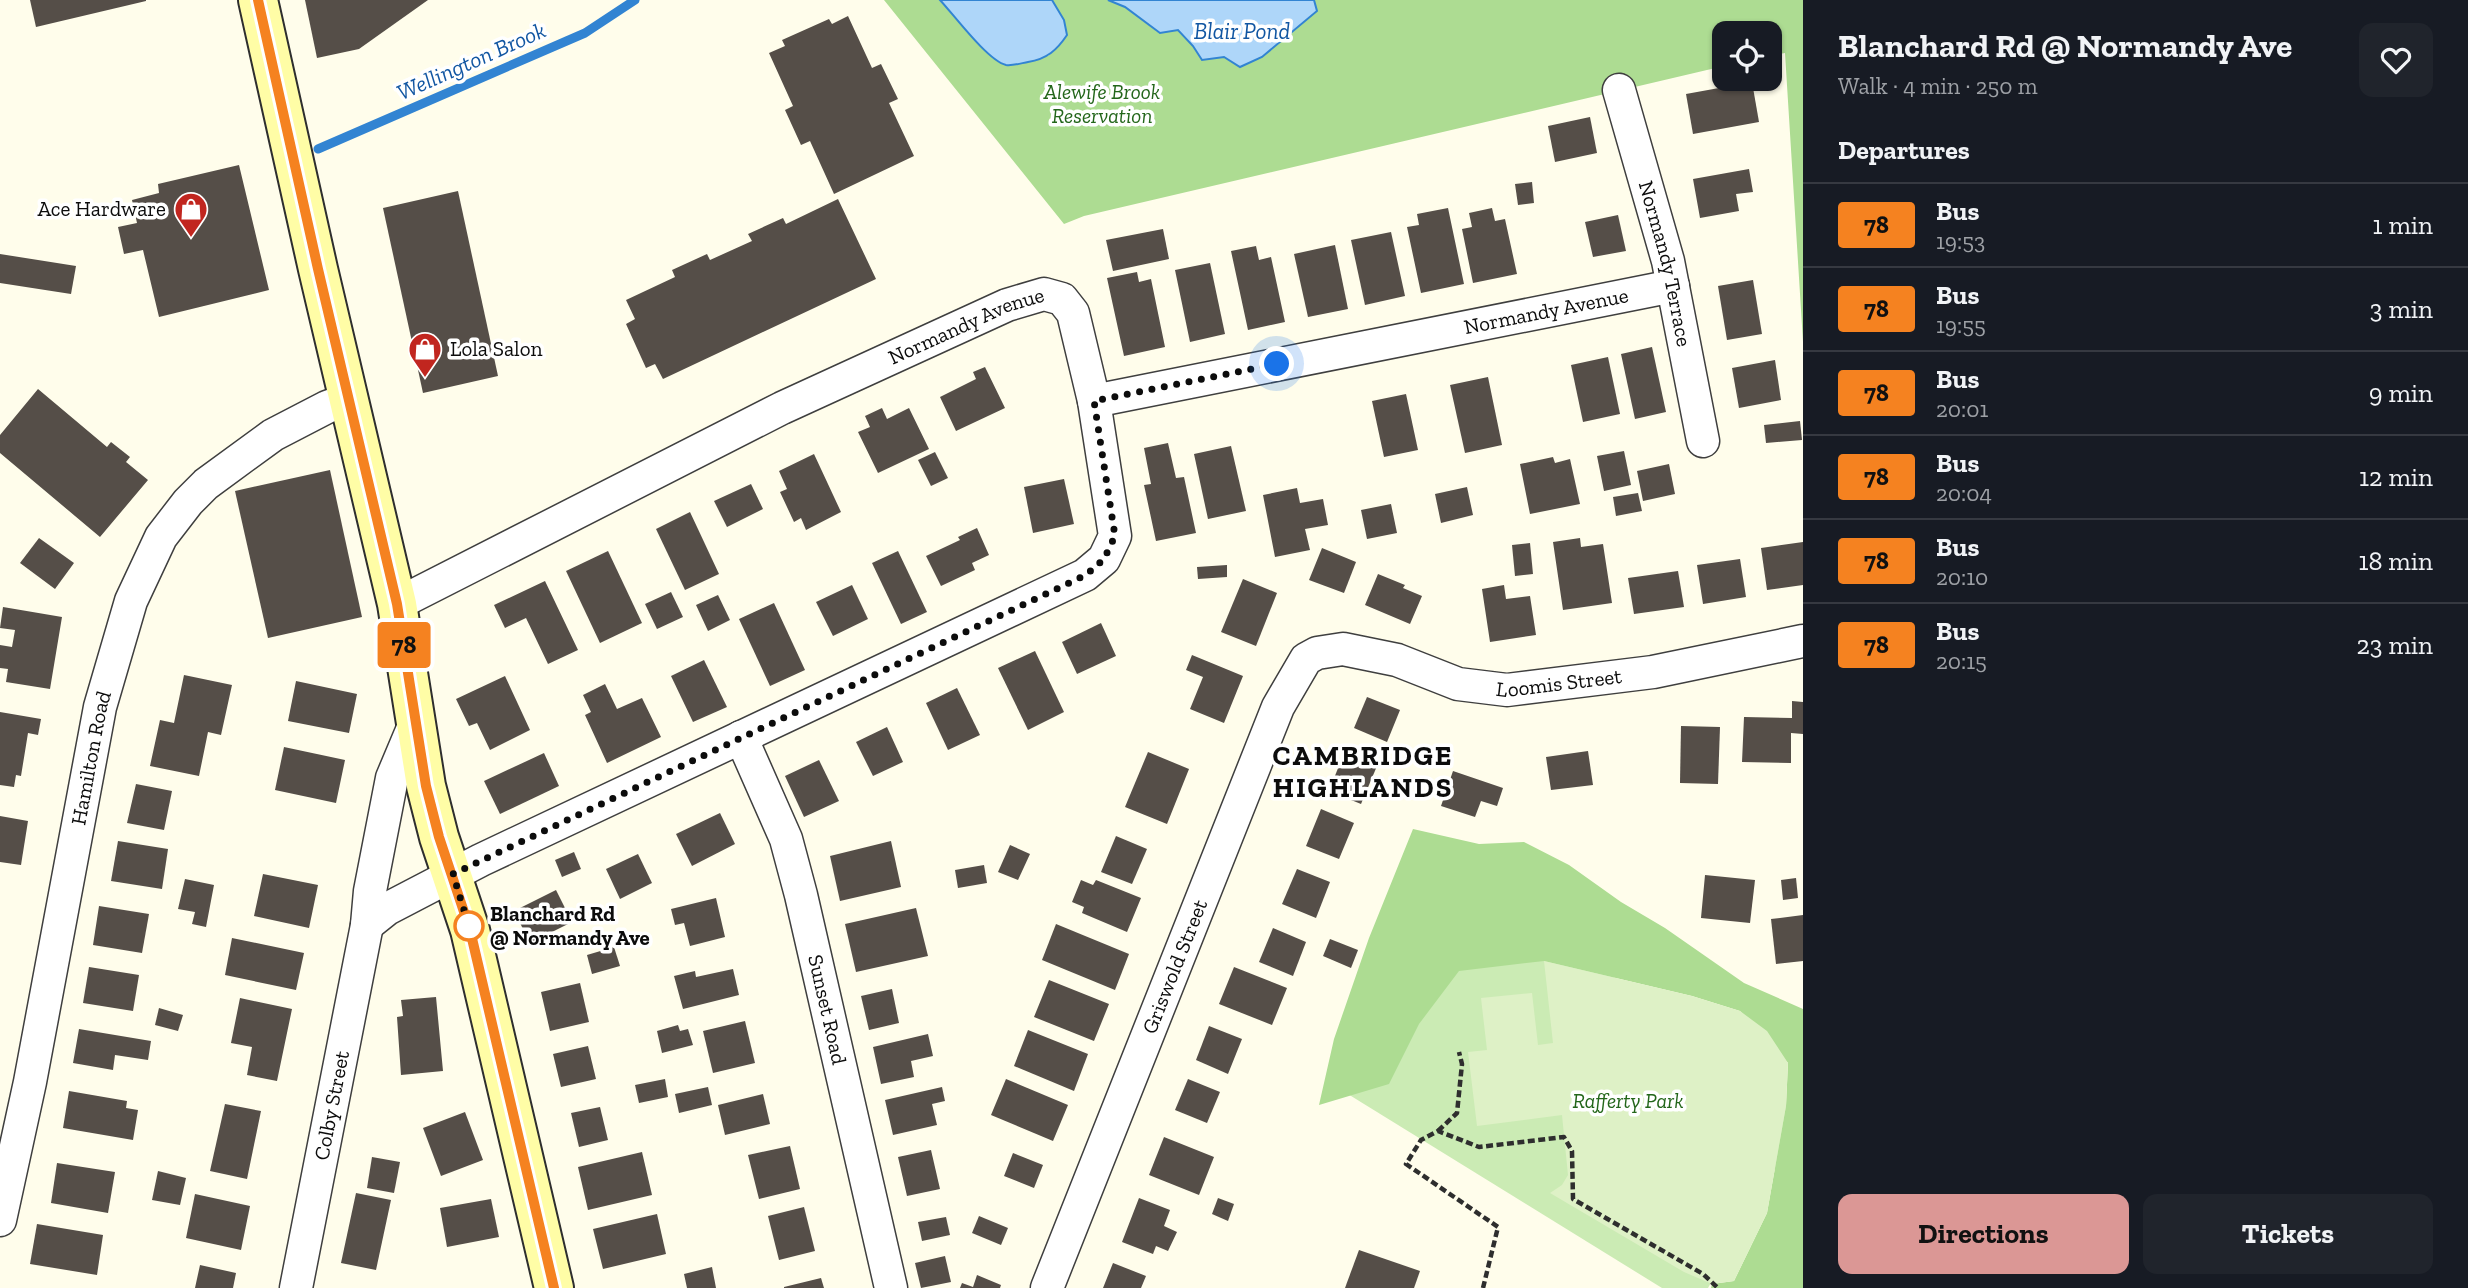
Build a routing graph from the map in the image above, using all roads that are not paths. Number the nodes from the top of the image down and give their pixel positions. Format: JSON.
{"nodes":[{"id":1,"x":258,"y":0,"type":"edge"},
{"id":2,"x":1619,"y":89,"type":"dead end"},
{"id":3,"x":1673,"y":286,"type":"junction"},
{"id":4,"x":349,"y":399,"type":"junction"},
{"id":5,"x":1094,"y":401,"type":"junction"},
{"id":6,"x":1703,"y":441,"type":"dead end"},
{"id":7,"x":397,"y":604,"type":"junction"},
{"id":8,"x":1803,"y":641,"type":"edge"},
{"id":9,"x":1317,"y":653,"type":"joint"},
{"id":10,"x":416,"y":721,"type":"junction"},
{"id":11,"x":741,"y":737,"type":"junction"},
{"id":12,"x":453,"y":874,"type":"junction"},
{"id":13,"x":367,"y":925,"type":"junction"},
{"id":14,"x":0,"y":1220,"type":"edge"},
{"id":15,"x":296,"y":1288,"type":"edge"},
{"id":16,"x":554,"y":1288,"type":"edge"},
{"id":17,"x":891,"y":1288,"type":"edge"},
{"id":18,"x":1047,"y":1288,"type":"edge"}],
"edges":[{"from":1,"to":4,"type":"main road"},
{"from":2,"to":3,"type":"street","name":"Normandy Terrace"},
{"from":3,"to":5,"type":"street","name":"Normandy Avenue"},
{"from":3,"to":6,"type":"street","name":"Normandy Terrace"},
{"from":4,"to":7,"type":"main road"},
{"from":4,"to":14,"type":"street","name":"Hamilton Road"},
{"from":5,"to":7,"type":"street","name":"Normandy Avenue"},
{"from":5,"to":11,"type":"street"},
{"from":7,"to":10,"type":"main road"},
{"from":8,"to":9,"type":"street","name":"Loomis Street"},
{"from":9,"to":18,"type":"street","name":"Griswold Street"},
{"from":10,"to":12,"type":"main road"},
{"from":10,"to":13,"type":"street","name":"Colby Street"},
{"from":11,"to":12,"type":"street"},
{"from":11,"to":17,"type":"street","name":"Sunset Road"},
{"from":12,"to":13,"type":"street"},
{"from":12,"to":16,"type":"main road"},
{"from":13,"to":15,"type":"street","name":"Colby Street"}]}
